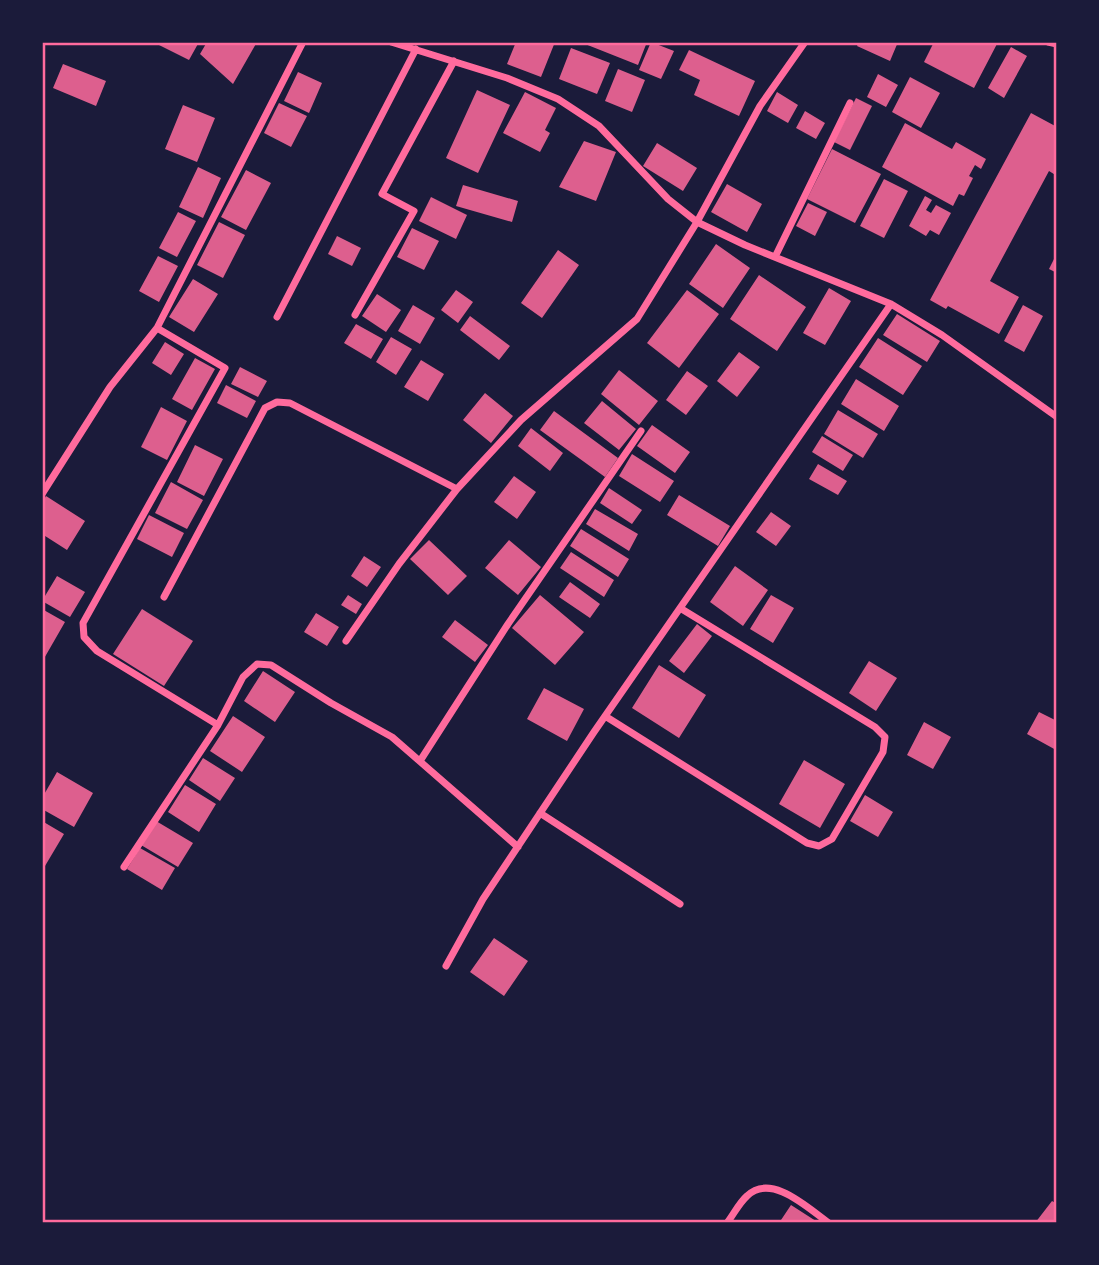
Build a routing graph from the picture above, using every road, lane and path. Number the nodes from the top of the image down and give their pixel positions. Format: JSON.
{"nodes":[{"id":1,"x":303,"y":42,"type":"edge"},
{"id":2,"x":391,"y":42,"type":"edge"},
{"id":3,"x":805,"y":42,"type":"edge"},
{"id":4,"x":1048,"y":42,"type":"edge"},
{"id":5,"x":1057,"y":44,"type":"edge"},
{"id":6,"x":416,"y":49,"type":"junction"},
{"id":7,"x":454,"y":61,"type":"junction"},
{"id":8,"x":850,"y":103,"type":"dead end"},
{"id":9,"x":697,"y":222,"type":"junction"},
{"id":10,"x":775,"y":257,"type":"junction"},
{"id":11,"x":891,"y":304,"type":"junction"},
{"id":12,"x":355,"y":315,"type":"dead end"},
{"id":13,"x":277,"y":317,"type":"dead end"},
{"id":14,"x":157,"y":328,"type":"junction"},
{"id":15,"x":1057,"y":417,"type":"edge"},
{"id":16,"x":640,"y":431,"type":"dead end"},
{"id":17,"x":457,"y":489,"type":"junction"},
{"id":18,"x":42,"y":494,"type":"edge"},
{"id":19,"x":164,"y":597,"type":"dead end"},
{"id":20,"x":680,"y":608,"type":"junction"},
{"id":21,"x":346,"y":641,"type":"dead end"},
{"id":22,"x":605,"y":716,"type":"junction"},
{"id":23,"x":218,"y":725,"type":"junction"},
{"id":24,"x":420,"y":761,"type":"junction"},
{"id":25,"x":540,"y":813,"type":"junction"},
{"id":26,"x":518,"y":846,"type":"junction"},
{"id":27,"x":124,"y":867,"type":"dead end"},
{"id":28,"x":680,"y":904,"type":"dead end"},
{"id":29,"x":446,"y":966,"type":"dead end"},
{"id":30,"x":727,"y":1223,"type":"edge"},
{"id":31,"x":829,"y":1223,"type":"edge"}],
"edges":[{"from":1,"to":14,"type":"street"},
{"from":2,"to":6,"type":"street"},
{"from":3,"to":9,"type":"street"},
{"from":4,"to":5,"type":"street"},
{"from":6,"to":7,"type":"street"},
{"from":6,"to":13,"type":"street"},
{"from":7,"to":9,"type":"street"},
{"from":7,"to":12,"type":"street"},
{"from":8,"to":10,"type":"street"},
{"from":9,"to":10,"type":"street"},
{"from":9,"to":17,"type":"street"},
{"from":10,"to":11,"type":"street"},
{"from":11,"to":15,"type":"street"},
{"from":11,"to":20,"type":"street"},
{"from":14,"to":18,"type":"street"},
{"from":14,"to":23,"type":"street"},
{"from":16,"to":24,"type":"street"},
{"from":17,"to":19,"type":"street"},
{"from":17,"to":21,"type":"street"},
{"from":20,"to":22,"type":"street"},
{"from":20,"to":22,"type":"street"},
{"from":22,"to":25,"type":"street"},
{"from":23,"to":24,"type":"street"},
{"from":23,"to":27,"type":"street"},
{"from":24,"to":26,"type":"street"},
{"from":25,"to":26,"type":"street"},
{"from":25,"to":28,"type":"street"},
{"from":26,"to":29,"type":"street"},
{"from":30,"to":31,"type":"street"}]}
